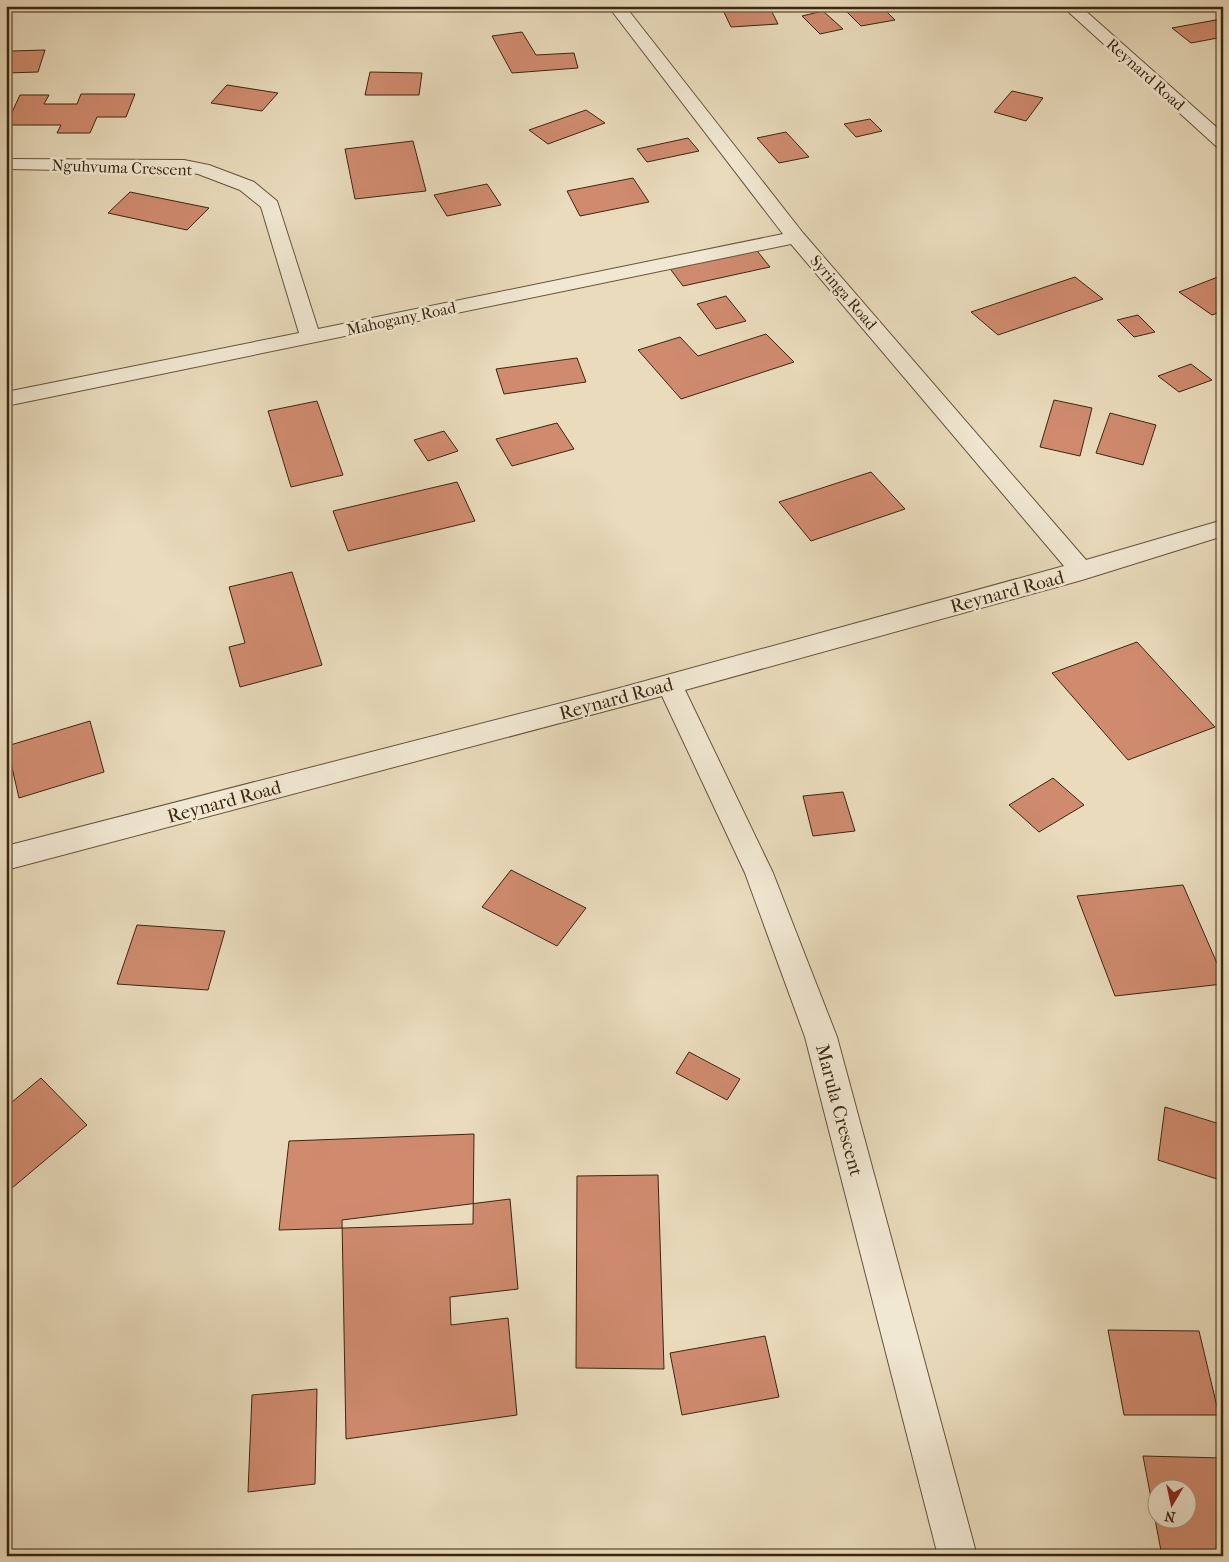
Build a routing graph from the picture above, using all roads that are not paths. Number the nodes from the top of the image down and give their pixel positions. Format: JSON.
{"nodes":[{"id":1,"x":616,"y":6,"type":"edge"},
{"id":2,"x":1070,"y":6,"type":"edge"},
{"id":3,"x":1223,"y":143,"type":"edge"},
{"id":4,"x":6,"y":164,"type":"edge"},
{"id":5,"x":796,"y":237,"type":"junction"},
{"id":6,"x":310,"y":336,"type":"junction"},
{"id":7,"x":6,"y":398,"type":"edge"},
{"id":8,"x":1223,"y":528,"type":"edge"},
{"id":9,"x":1082,"y":571,"type":"junction"},
{"id":10,"x":669,"y":684,"type":"junction"},
{"id":11,"x":6,"y":858,"type":"edge"},
{"id":12,"x":958,"y":1556,"type":"edge"}],
"edges":[{"from":1,"to":5,"type":"street","name":"Syringa Road"},
{"from":2,"to":3,"type":"street","name":"Reynard Road"},
{"from":4,"to":6,"type":"street","name":"Nguhvuma Crescent"},
{"from":5,"to":6,"type":"street","name":"Mahogany Road"},
{"from":5,"to":9,"type":"street","name":"Syringa Road"},
{"from":6,"to":7,"type":"street","name":"Mahogany Road"},
{"from":8,"to":9,"type":"street","name":"Reynard Road"},
{"from":9,"to":10,"type":"street","name":"Reynard Road"},
{"from":10,"to":11,"type":"street","name":"Reynard Road"},
{"from":10,"to":12,"type":"street","name":"Marula Crescent"}]}
